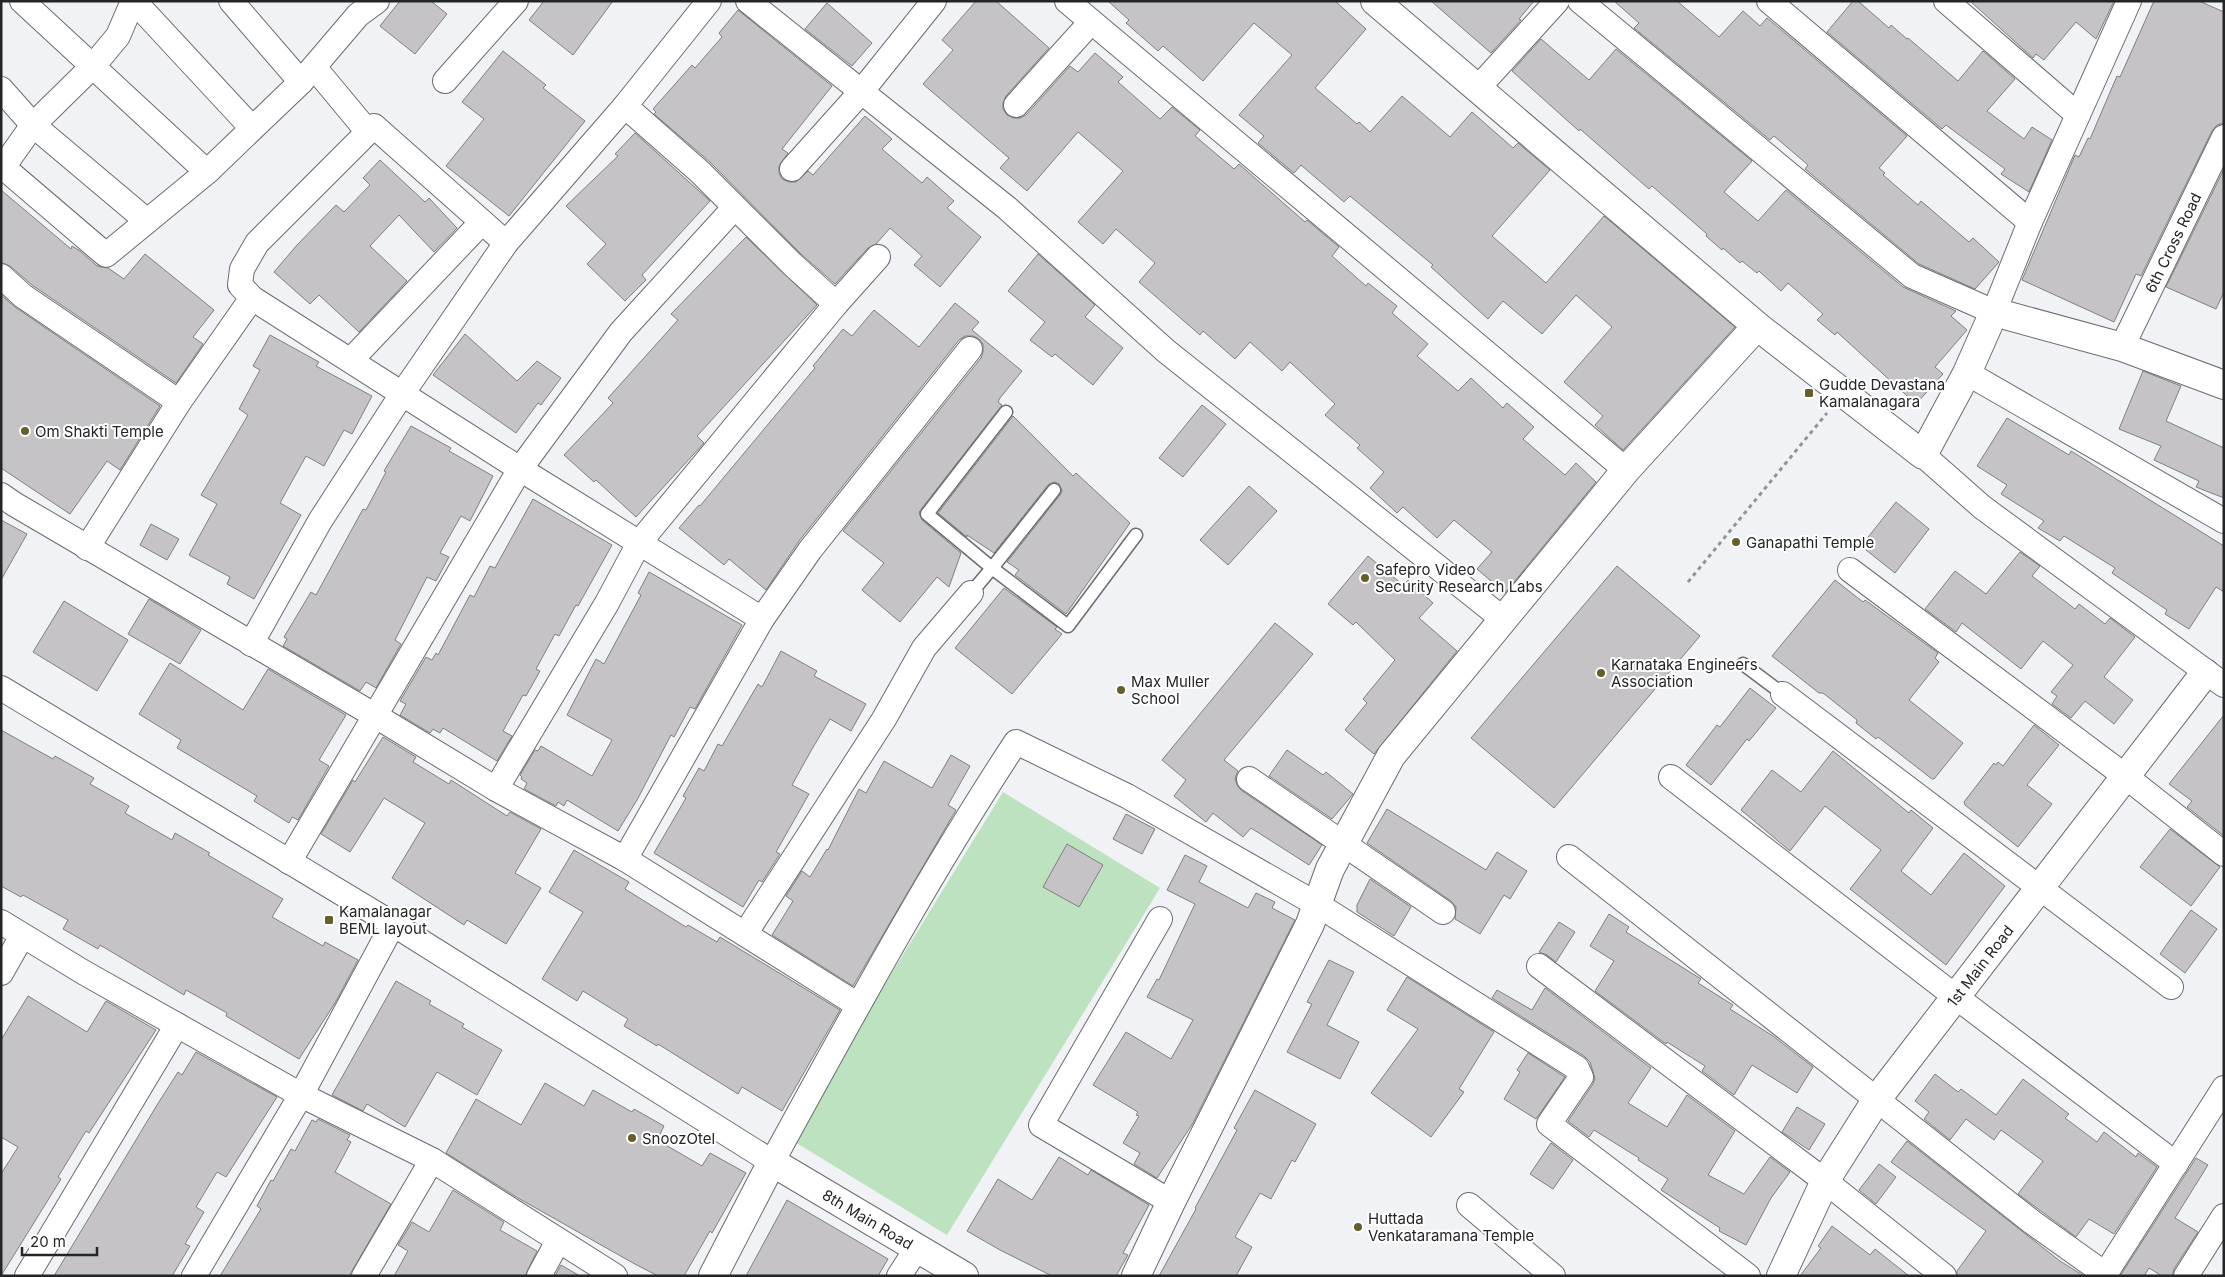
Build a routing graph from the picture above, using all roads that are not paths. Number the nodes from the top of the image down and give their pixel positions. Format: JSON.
{"nodes":[{"id":1,"x":22,"y":1,"type":"edge"},
{"id":2,"x":134,"y":1,"type":"edge"},
{"id":3,"x":231,"y":1,"type":"edge"},
{"id":4,"x":516,"y":1,"type":"edge"},
{"id":5,"x":709,"y":1,"type":"edge"},
{"id":6,"x":748,"y":1,"type":"edge"},
{"id":7,"x":934,"y":1,"type":"edge"},
{"id":8,"x":1067,"y":1,"type":"edge"},
{"id":9,"x":1375,"y":1,"type":"edge"},
{"id":10,"x":1557,"y":1,"type":"edge"},
{"id":11,"x":1580,"y":1,"type":"edge"},
{"id":12,"x":1769,"y":1,"type":"edge"},
{"id":13,"x":1946,"y":1,"type":"edge"},
{"id":14,"x":2129,"y":1,"type":"edge"},
{"id":15,"x":360,"y":6,"type":"edge"},
{"id":16,"x":1091,"y":22,"type":"junction"},
{"id":17,"x":94,"y":66,"type":"junction"},
{"id":18,"x":308,"y":75,"type":"junction"},
{"id":19,"x":444,"y":81,"type":"dead end"},
{"id":20,"x":1,"y":89,"type":"edge"},
{"id":21,"x":1477,"y":89,"type":"junction"},
{"id":22,"x":861,"y":92,"type":"junction"},
{"id":23,"x":1016,"y":105,"type":"dead end"},
{"id":24,"x":625,"y":106,"type":"junction"},
{"id":25,"x":2078,"y":115,"type":"junction"},
{"id":26,"x":33,"y":125,"type":"junction"},
{"id":27,"x":252,"y":128,"type":"junction"},
{"id":28,"x":368,"y":132,"type":"junction"},
{"id":29,"x":2224,"y":137,"type":"edge"},
{"id":30,"x":2,"y":169,"type":"edge"},
{"id":31,"x":792,"y":169,"type":"dead end"},
{"id":32,"x":207,"y":172,"type":"junction"},
{"id":33,"x":735,"y":207,"type":"junction"},
{"id":34,"x":147,"y":221,"type":"junction"},
{"id":35,"x":482,"y":222,"type":"junction"},
{"id":36,"x":2030,"y":222,"type":"junction"},
{"id":37,"x":506,"y":244,"type":"junction"},
{"id":38,"x":878,"y":257,"type":"dead end"},
{"id":39,"x":1,"y":276,"type":"edge"},
{"id":40,"x":252,"y":298,"type":"junction"},
{"id":41,"x":836,"y":304,"type":"junction"},
{"id":42,"x":1994,"y":312,"type":"junction"},
{"id":43,"x":1757,"y":326,"type":"junction"},
{"id":44,"x":2122,"y":347,"type":"junction"},
{"id":45,"x":970,"y":349,"type":"dead end"},
{"id":46,"x":351,"y":360,"type":"junction"},
{"id":47,"x":1967,"y":373,"type":"junction"},
{"id":48,"x":2224,"y":385,"type":"edge"},
{"id":49,"x":402,"y":394,"type":"junction"},
{"id":50,"x":179,"y":402,"type":"junction"},
{"id":51,"x":1006,"y":412,"type":"dead end"},
{"id":52,"x":1923,"y":455,"type":"junction"},
{"id":53,"x":520,"y":469,"type":"junction"},
{"id":54,"x":1626,"y":470,"type":"junction"},
{"id":55,"x":1054,"y":490,"type":"dead end"},
{"id":56,"x":1,"y":495,"type":"edge"},
{"id":57,"x":2224,"y":521,"type":"edge"},
{"id":58,"x":1136,"y":535,"type":"dead end"},
{"id":59,"x":639,"y":543,"type":"junction"},
{"id":60,"x":87,"y":548,"type":"junction"},
{"id":61,"x":992,"y":568,"type":"junction"},
{"id":62,"x":1850,"y":570,"type":"dead end"},
{"id":63,"x":970,"y":593,"type":"joint"},
{"id":64,"x":762,"y":619,"type":"junction"},
{"id":65,"x":1503,"y":619,"type":"junction"},
{"id":66,"x":251,"y":644,"type":"junction"},
{"id":67,"x":1743,"y":664,"type":"dead end"},
{"id":68,"x":2214,"y":679,"type":"edge"},
{"id":69,"x":1,"y":688,"type":"edge"},
{"id":70,"x":1783,"y":694,"type":"joint"},
{"id":71,"x":374,"y":715,"type":"junction"},
{"id":72,"x":2125,"y":776,"type":"junction"},
{"id":73,"x":1672,"y":777,"type":"dead end"},
{"id":74,"x":1249,"y":780,"type":"dead end"},
{"id":75,"x":496,"y":789,"type":"junction"},
{"id":76,"x":1343,"y":844,"type":"junction"},
{"id":77,"x":2224,"y":854,"type":"edge"},
{"id":78,"x":1569,"y":857,"type":"dead end"},
{"id":79,"x":625,"y":859,"type":"junction"},
{"id":80,"x":290,"y":862,"type":"junction"},
{"id":81,"x":2040,"y":889,"type":"junction"},
{"id":82,"x":1318,"y":905,"type":"junction"},
{"id":83,"x":1443,"y":912,"type":"dead end"},
{"id":84,"x":1160,"y":919,"type":"dead end"},
{"id":85,"x":1,"y":922,"type":"edge"},
{"id":86,"x":393,"y":924,"type":"junction"},
{"id":87,"x":745,"y":934,"type":"junction"},
{"id":88,"x":22,"y":936,"type":"junction"},
{"id":89,"x":1538,"y":966,"type":"dead end"},
{"id":90,"x":1,"y":973,"type":"edge"},
{"id":91,"x":2171,"y":987,"type":"dead end"},
{"id":92,"x":1956,"y":997,"type":"junction"},
{"id":93,"x":858,"y":1006,"type":"junction"},
{"id":94,"x":177,"y":1025,"type":"junction"},
{"id":95,"x":2224,"y":1088,"type":"edge"},
{"id":96,"x":301,"y":1095,"type":"junction"},
{"id":97,"x":1877,"y":1099,"type":"junction"},
{"id":98,"x":432,"y":1160,"type":"junction"},
{"id":99,"x":772,"y":1162,"type":"junction"},
{"id":100,"x":2176,"y":1164,"type":"junction"},
{"id":101,"x":1824,"y":1181,"type":"junction"},
{"id":102,"x":1171,"y":1202,"type":"junction"},
{"id":103,"x":1469,"y":1205,"type":"dead end"},
{"id":104,"x":2224,"y":1216,"type":"edge"},
{"id":105,"x":558,"y":1241,"type":"junction"},
{"id":106,"x":916,"y":1248,"type":"junction"},
{"id":107,"x":2104,"y":1275,"type":"edge"},
{"id":108,"x":27,"y":1276,"type":"edge"},
{"id":109,"x":194,"y":1276,"type":"edge"},
{"id":110,"x":364,"y":1276,"type":"edge"},
{"id":111,"x":539,"y":1276,"type":"edge"},
{"id":112,"x":615,"y":1276,"type":"edge"},
{"id":113,"x":713,"y":1276,"type":"edge"},
{"id":114,"x":899,"y":1276,"type":"edge"},
{"id":115,"x":964,"y":1276,"type":"edge"},
{"id":116,"x":1136,"y":1276,"type":"edge"},
{"id":117,"x":1553,"y":1276,"type":"edge"},
{"id":118,"x":1748,"y":1276,"type":"edge"},
{"id":119,"x":1781,"y":1276,"type":"edge"},
{"id":120,"x":1944,"y":1276,"type":"edge"},
{"id":121,"x":2186,"y":1276,"type":"edge"}],
"edges":[{"from":1,"to":17,"type":"street"},
{"from":2,"to":17,"type":"street"},
{"from":2,"to":27,"type":"street"},
{"from":3,"to":18,"type":"street"},
{"from":4,"to":19,"type":"street"},
{"from":5,"to":24,"type":"street"},
{"from":6,"to":22,"type":"street"},
{"from":7,"to":22,"type":"street"},
{"from":8,"to":16,"type":"street"},
{"from":9,"to":21,"type":"street"},
{"from":10,"to":21,"type":"street"},
{"from":11,"to":42,"type":"street"},
{"from":12,"to":36,"type":"street"},
{"from":13,"to":25,"type":"street"},
{"from":14,"to":25,"type":"street"},
{"from":15,"to":18,"type":"street"},
{"from":16,"to":23,"type":"street"},
{"from":16,"to":54,"type":"street"},
{"from":17,"to":26,"type":"street"},
{"from":17,"to":32,"type":"street"},
{"from":18,"to":27,"type":"street"},
{"from":18,"to":28,"type":"street"},
{"from":20,"to":26,"type":"street"},
{"from":21,"to":43,"type":"street"},
{"from":22,"to":31,"type":"street"},
{"from":22,"to":65,"type":"street"},
{"from":24,"to":33,"type":"street"},
{"from":24,"to":37,"type":"street"},
{"from":25,"to":36,"type":"street"},
{"from":26,"to":30,"type":"street"},
{"from":26,"to":34,"type":"street"},
{"from":27,"to":32,"type":"street"},
{"from":28,"to":35,"type":"street"},
{"from":28,"to":40,"type":"street"},
{"from":29,"to":44,"type":"street","name":"6th Cross Road"},
{"from":30,"to":34,"type":"street"},
{"from":32,"to":34,"type":"street"},
{"from":33,"to":41,"type":"street"},
{"from":33,"to":53,"type":"street"},
{"from":35,"to":37,"type":"street"},
{"from":35,"to":46,"type":"street"},
{"from":36,"to":42,"type":"street"},
{"from":37,"to":49,"type":"street"},
{"from":38,"to":41,"type":"street"},
{"from":39,"to":50,"type":"street"},
{"from":40,"to":46,"type":"street"},
{"from":40,"to":50,"type":"street"},
{"from":41,"to":59,"type":"street"},
{"from":42,"to":44,"type":"street"},
{"from":42,"to":47,"type":"street"},
{"from":43,"to":52,"type":"street"},
{"from":43,"to":54,"type":"street"},
{"from":44,"to":48,"type":"street"},
{"from":45,"to":64,"type":"street"},
{"from":46,"to":49,"type":"street"},
{"from":47,"to":52,"type":"street"},
{"from":47,"to":57,"type":"street"},
{"from":49,"to":53,"type":"street"},
{"from":49,"to":66,"type":"street"},
{"from":50,"to":60,"type":"street"},
{"from":51,"to":61,"type":"lane"},
{"from":52,"to":68,"type":"street"},
{"from":53,"to":59,"type":"street"},
{"from":53,"to":71,"type":"street"},
{"from":54,"to":65,"type":"street"},
{"from":55,"to":61,"type":"lane"},
{"from":56,"to":60,"type":"street"},
{"from":58,"to":61,"type":"lane"},
{"from":59,"to":64,"type":"street"},
{"from":59,"to":75,"type":"street"},
{"from":60,"to":66,"type":"street"},
{"from":61,"to":63,"type":"lane"},
{"from":62,"to":72,"type":"street"},
{"from":63,"to":87,"type":"street"},
{"from":64,"to":79,"type":"street"},
{"from":65,"to":76,"type":"street"},
{"from":66,"to":71,"type":"street"},
{"from":67,"to":70,"type":"lane"},
{"from":68,"to":72,"type":"street","name":"1st Main Road"},
{"from":69,"to":80,"type":"street"},
{"from":70,"to":81,"type":"street"},
{"from":71,"to":75,"type":"street"},
{"from":71,"to":80,"type":"street"},
{"from":72,"to":77,"type":"street"},
{"from":72,"to":81,"type":"street","name":"1st Main Road"},
{"from":73,"to":92,"type":"street"},
{"from":74,"to":76,"type":"street"},
{"from":75,"to":79,"type":"street"},
{"from":76,"to":82,"type":"street"},
{"from":76,"to":83,"type":"street"},
{"from":78,"to":97,"type":"street"},
{"from":79,"to":87,"type":"street"},
{"from":80,"to":86,"type":"street"},
{"from":81,"to":91,"type":"street"},
{"from":81,"to":92,"type":"street","name":"1st Main Road"},
{"from":82,"to":93,"type":"street"},
{"from":82,"to":102,"type":"street"},
{"from":82,"to":118,"type":"street"},
{"from":84,"to":102,"type":"street"},
{"from":85,"to":88,"type":"street"},
{"from":86,"to":96,"type":"street"},
{"from":86,"to":99,"type":"street"},
{"from":87,"to":93,"type":"street"},
{"from":88,"to":90,"type":"street"},
{"from":88,"to":94,"type":"street"},
{"from":89,"to":101,"type":"street"},
{"from":92,"to":97,"type":"street","name":"1st Main Road"},
{"from":92,"to":100,"type":"street"},
{"from":93,"to":99,"type":"street"},
{"from":94,"to":96,"type":"street"},
{"from":94,"to":108,"type":"street"},
{"from":95,"to":100,"type":"street"},
{"from":96,"to":98,"type":"street"},
{"from":96,"to":109,"type":"street"},
{"from":97,"to":101,"type":"street","name":"1st Main Road"},
{"from":97,"to":107,"type":"street"},
{"from":98,"to":105,"type":"street"},
{"from":98,"to":110,"type":"street"},
{"from":99,"to":106,"type":"street","name":"8th Main Road"},
{"from":99,"to":113,"type":"street"},
{"from":100,"to":107,"type":"street"},
{"from":101,"to":119,"type":"street","name":"1st Main Road"},
{"from":101,"to":120,"type":"street"},
{"from":102,"to":116,"type":"street"},
{"from":103,"to":117,"type":"street"},
{"from":104,"to":121,"type":"street"},
{"from":105,"to":111,"type":"street"},
{"from":105,"to":112,"type":"street"},
{"from":106,"to":114,"type":"street"},
{"from":106,"to":115,"type":"street","name":"8th Main Road"}]}
